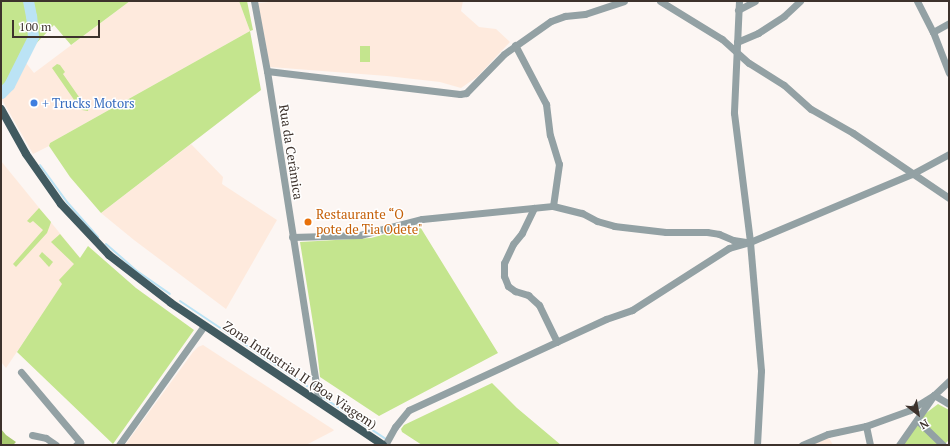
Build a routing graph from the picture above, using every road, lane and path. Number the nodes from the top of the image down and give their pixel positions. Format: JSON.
{"nodes":[{"id":1,"x":254,"y":1,"type":"edge"},
{"id":2,"x":624,"y":1,"type":"edge"},
{"id":3,"x":660,"y":1,"type":"edge"},
{"id":4,"x":739,"y":1,"type":"edge"},
{"id":5,"x":755,"y":1,"type":"edge"},
{"id":6,"x":800,"y":1,"type":"edge"},
{"id":7,"x":917,"y":1,"type":"edge"},
{"id":8,"x":738,"y":10,"type":"junction"},
{"id":9,"x":949,"y":23,"type":"edge"},
{"id":10,"x":932,"y":32,"type":"junction"},
{"id":11,"x":737,"y":42,"type":"junction"},
{"id":12,"x":515,"y":45,"type":"junction"},
{"id":13,"x":736,"y":52,"type":"junction"},
{"id":14,"x":267,"y":71,"type":"junction"},
{"id":15,"x":949,"y":73,"type":"edge"},
{"id":16,"x":1,"y":109,"type":"edge"},
{"id":17,"x":949,"y":154,"type":"edge"},
{"id":18,"x":912,"y":174,"type":"junction"},
{"id":19,"x":949,"y":198,"type":"edge"},
{"id":20,"x":553,"y":206,"type":"junction"},
{"id":21,"x":534,"y":208,"type":"junction"},
{"id":22,"x":292,"y":237,"type":"junction"},
{"id":23,"x":750,"y":242,"type":"junction"},
{"id":24,"x":204,"y":326,"type":"junction"},
{"id":25,"x":557,"y":342,"type":"junction"},
{"id":26,"x":21,"y":372,"type":"dead end"},
{"id":27,"x":949,"y":381,"type":"edge"},
{"id":28,"x":934,"y":395,"type":"junction"},
{"id":29,"x":319,"y":402,"type":"junction"},
{"id":30,"x":949,"y":404,"type":"edge"},
{"id":31,"x":917,"y":420,"type":"junction"},
{"id":32,"x":866,"y":426,"type":"junction"},
{"id":33,"x":32,"y":435,"type":"dead end"},
{"id":34,"x":80,"y":444,"type":"edge"},
{"id":35,"x":56,"y":445,"type":"edge"},
{"id":36,"x":119,"y":445,"type":"edge"},
{"id":37,"x":384,"y":445,"type":"edge"},
{"id":38,"x":757,"y":445,"type":"edge"},
{"id":39,"x":802,"y":445,"type":"edge"},
{"id":40,"x":870,"y":445,"type":"edge"},
{"id":41,"x":899,"y":445,"type":"edge"},
{"id":42,"x":944,"y":445,"type":"edge"}],
"edges":[{"from":1,"to":14,"type":"street","name":"Rua da Cerâmica"},
{"from":2,"to":12,"type":"street"},
{"from":3,"to":13,"type":"street"},
{"from":4,"to":8,"type":"street"},
{"from":5,"to":8,"type":"street"},
{"from":6,"to":11,"type":"street"},
{"from":7,"to":10,"type":"street"},
{"from":8,"to":11,"type":"street"},
{"from":9,"to":10,"type":"street"},
{"from":10,"to":15,"type":"street"},
{"from":11,"to":13,"type":"street"},
{"from":12,"to":14,"type":"street"},
{"from":12,"to":20,"type":"street"},
{"from":13,"to":18,"type":"street"},
{"from":13,"to":23,"type":"street"},
{"from":14,"to":22,"type":"street","name":"Rua da Cerâmica"},
{"from":16,"to":24,"type":"main road","name":"Zona Industrial II (Boa Viagem)"},
{"from":17,"to":18,"type":"street"},
{"from":18,"to":19,"type":"street"},
{"from":18,"to":23,"type":"street"},
{"from":20,"to":21,"type":"street"},
{"from":20,"to":23,"type":"street"},
{"from":21,"to":22,"type":"street"},
{"from":21,"to":25,"type":"street"},
{"from":22,"to":29,"type":"street","name":"Rua da Cerâmica"},
{"from":23,"to":25,"type":"street"},
{"from":23,"to":38,"type":"street"},
{"from":24,"to":29,"type":"main road","name":"Zona Industrial II (Boa Viagem)"},
{"from":24,"to":36,"type":"street"},
{"from":25,"to":37,"type":"street"},
{"from":26,"to":34,"type":"street"},
{"from":27,"to":28,"type":"street"},
{"from":28,"to":30,"type":"street"},
{"from":28,"to":31,"type":"street"},
{"from":28,"to":32,"type":"street"},
{"from":29,"to":37,"type":"main road","name":"Zona Industrial II (Boa Viagem)"},
{"from":31,"to":41,"type":"street"},
{"from":31,"to":42,"type":"street"},
{"from":32,"to":39,"type":"street"},
{"from":32,"to":40,"type":"street"},
{"from":33,"to":35,"type":"street"}]}
